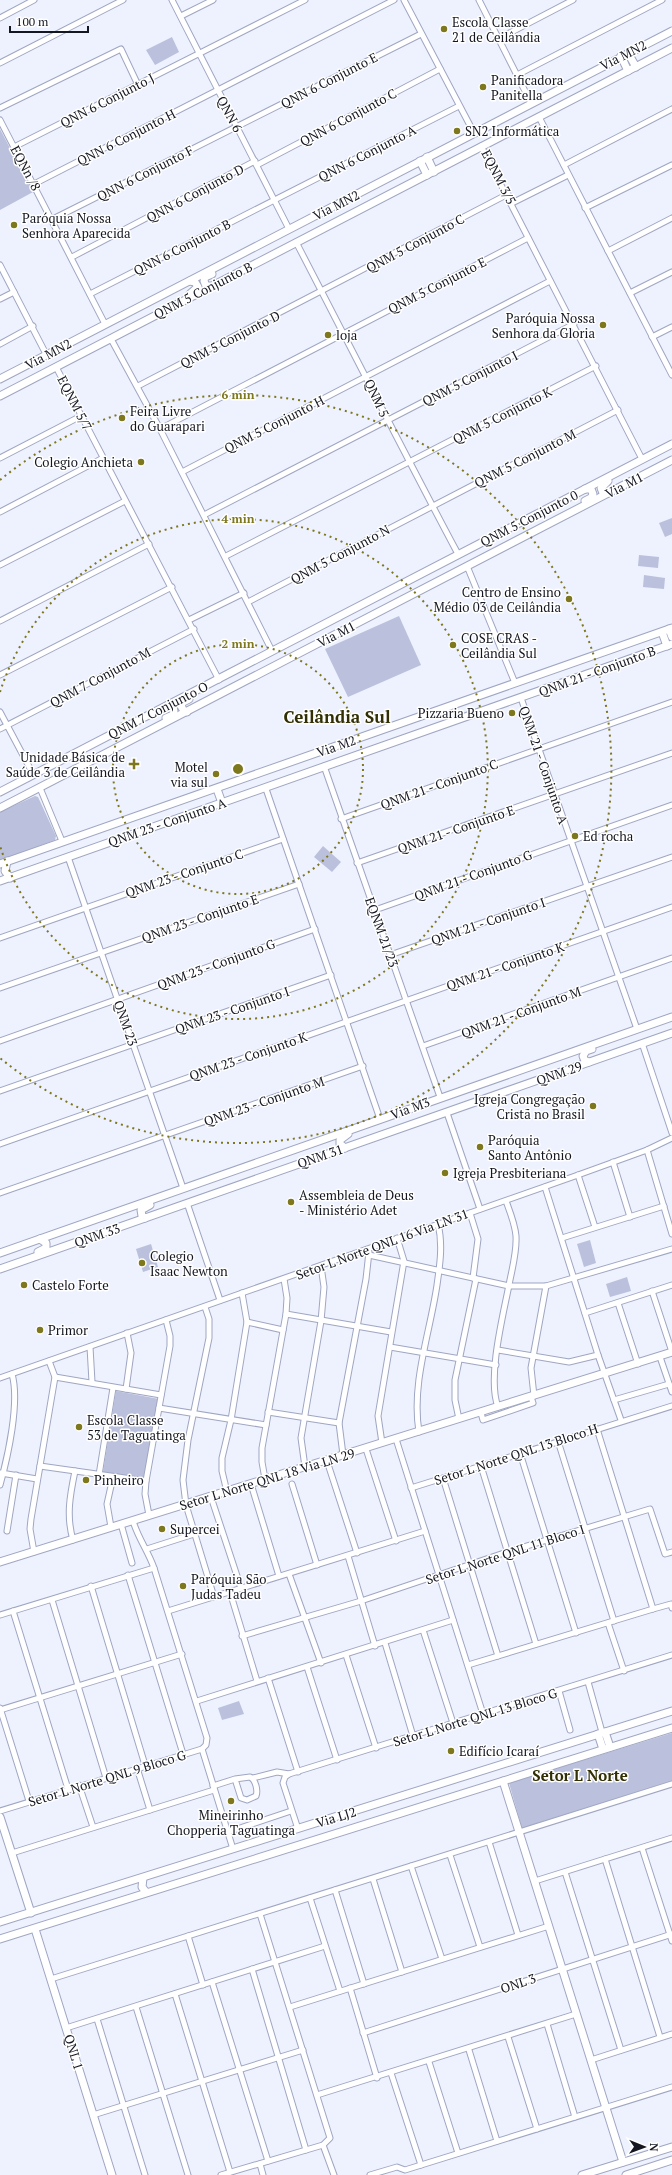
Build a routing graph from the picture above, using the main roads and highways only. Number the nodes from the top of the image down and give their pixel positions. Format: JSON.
{"nodes":[{"id":1,"x":672,"y":31,"type":"edge"},
{"id":2,"x":672,"y":48,"type":"edge"},
{"id":3,"x":625,"y":55,"type":"junction"},
{"id":4,"x":636,"y":67,"type":"junction"},
{"id":5,"x":628,"y":71,"type":"junction"},
{"id":6,"x":481,"y":146,"type":"joint"},
{"id":7,"x":423,"y":159,"type":"junction"},
{"id":8,"x":430,"y":173,"type":"junction"},
{"id":9,"x":254,"y":247,"type":"junction"},
{"id":10,"x":190,"y":281,"type":"junction"},
{"id":11,"x":213,"y":286,"type":"junction"},
{"id":12,"x":154,"y":316,"type":"junction"},
{"id":13,"x":111,"y":339,"type":"joint"},
{"id":14,"x":0,"y":380,"type":"edge"},
{"id":15,"x":0,"y":396,"type":"edge"},
{"id":16,"x":672,"y":444,"type":"edge"},
{"id":17,"x":642,"y":459,"type":"joint"},
{"id":18,"x":672,"y":460,"type":"edge"},
{"id":19,"x":629,"y":466,"type":"junction"},
{"id":20,"x":585,"y":489,"type":"junction"},
{"id":21,"x":608,"y":493,"type":"junction"},
{"id":22,"x":560,"y":518,"type":"junction"},
{"id":23,"x":668,"y":629,"type":"edge"},
{"id":24,"x":672,"y":637,"type":"edge"},
{"id":25,"x":669,"y":645,"type":"edge"},
{"id":26,"x":234,"y":672,"type":"junction"},
{"id":27,"x":521,"y":698,"type":"joint"},
{"id":28,"x":167,"y":706,"type":"junction"},
{"id":29,"x":187,"y":712,"type":"junction"},
{"id":30,"x":373,"y":734,"type":"junction"},
{"id":31,"x":122,"y":745,"type":"junction"},
{"id":32,"x":381,"y":747,"type":"junction"},
{"id":33,"x":373,"y":749,"type":"junction"},
{"id":34,"x":324,"y":766,"type":"joint"},
{"id":35,"x":217,"y":789,"type":"junction"},
{"id":36,"x":266,"y":789,"type":"joint"},
{"id":37,"x":210,"y":791,"type":"junction"},
{"id":38,"x":0,"y":792,"type":"edge"},
{"id":39,"x":222,"y":803,"type":"junction"},
{"id":40,"x":214,"y":805,"type":"junction"},
{"id":41,"x":0,"y":808,"type":"edge"},
{"id":42,"x":3,"y":863,"type":"edge"},
{"id":43,"x":10,"y":878,"type":"junction"},
{"id":44,"x":0,"y":881,"type":"edge"},
{"id":45,"x":672,"y":1017,"type":"edge"},
{"id":46,"x":635,"y":1029,"type":"junction"},
{"id":47,"x":672,"y":1029,"type":"edge"},
{"id":48,"x":672,"y":1033,"type":"edge"},
{"id":49,"x":652,"y":1040,"type":"junction"},
{"id":50,"x":589,"y":1062,"type":"junction"},
{"id":51,"x":488,"y":1082,"type":"junction"},
{"id":52,"x":455,"y":1110,"type":"junction"},
{"id":53,"x":447,"y":1113,"type":"joint"},
{"id":54,"x":380,"y":1119,"type":"junction"},
{"id":55,"x":345,"y":1148,"type":"junction"},
{"id":56,"x":244,"y":1168,"type":"junction"},
{"id":57,"x":167,"y":1194,"type":"junction"},
{"id":58,"x":212,"y":1195,"type":"junction"},
{"id":59,"x":191,"y":1202,"type":"joint"},
{"id":60,"x":145,"y":1218,"type":"junction"},
{"id":61,"x":40,"y":1239,"type":"junction"},
{"id":62,"x":0,"y":1253,"type":"edge"},
{"id":63,"x":4,"y":1268,"type":"edge"},
{"id":64,"x":672,"y":1352,"type":"edge"},
{"id":65,"x":0,"y":1562,"type":"edge"},
{"id":66,"x":672,"y":1710,"type":"edge"},
{"id":67,"x":672,"y":1728,"type":"edge"},
{"id":68,"x":602,"y":1733,"type":"junction"},
{"id":69,"x":606,"y":1748,"type":"junction"},
{"id":70,"x":503,"y":1781,"type":"junction"},
{"id":71,"x":401,"y":1797,"type":"junction"},
{"id":72,"x":390,"y":1801,"type":"junction"},
{"id":73,"x":404,"y":1812,"type":"junction"},
{"id":74,"x":394,"y":1814,"type":"junction"},
{"id":75,"x":0,"y":1817,"type":"edge"},
{"id":76,"x":143,"y":1878,"type":"junction"},
{"id":77,"x":128,"y":1883,"type":"junction"},
{"id":78,"x":146,"y":1892,"type":"junction"},
{"id":79,"x":132,"y":1896,"type":"junction"},
{"id":80,"x":30,"y":1913,"type":"junction"},
{"id":81,"x":0,"y":1922,"type":"edge"},
{"id":82,"x":35,"y":1929,"type":"junction"},
{"id":83,"x":0,"y":1938,"type":"edge"},
{"id":84,"x":672,"y":2147,"type":"edge"},
{"id":85,"x":672,"y":2160,"type":"edge"},
{"id":86,"x":623,"y":2162,"type":"junction"},
{"id":87,"x":112,"y":2175,"type":"edge"},
{"id":88,"x":582,"y":2175,"type":"edge"},
{"id":89,"x":626,"y":2175,"type":"edge"}],
"edges":[{"from":1,"to":3,"type":"main road","name":"Via MN2"},
{"from":2,"to":4,"type":"main road","name":"EQNM 3/5"},
{"from":3,"to":4,"type":"main road"},
{"from":3,"to":5,"type":"main road"},
{"from":3,"to":7,"type":"main road","name":"Via MN2"},
{"from":4,"to":5,"type":"main road","name":"EQNM 3/5"},
{"from":5,"to":6,"type":"main road","name":"EQNM 3/5"},
{"from":6,"to":8,"type":"main road","name":"QNM 5 Conjunto B"},
{"from":7,"to":8,"type":"main road"},
{"from":7,"to":9,"type":"main road","name":"Via MN2"},
{"from":8,"to":11,"type":"main road","name":"QNM 5 Conjunto B"},
{"from":9,"to":10,"type":"main road","name":"Via MN2"},
{"from":9,"to":11,"type":"main road"},
{"from":10,"to":12,"type":"main road"},
{"from":10,"to":14,"type":"main road","name":"Via MN2"},
{"from":11,"to":12,"type":"main road","name":"QNM 5 Conjunto B"},
{"from":12,"to":13,"type":"main road","name":"QNM 5 Conjunto B"},
{"from":13,"to":15,"type":"main road","name":"EQNM 5/7"},
{"from":16,"to":17,"type":"main road","name":"Via M1"},
{"from":17,"to":19,"type":"main road","name":"QNM 5 Conjunto 0"},
{"from":18,"to":21,"type":"main road","name":"Via M1"},
{"from":19,"to":20,"type":"main road","name":"QNM 5 Conjunto 0"},
{"from":19,"to":21,"type":"main road"},
{"from":20,"to":22,"type":"main road"},
{"from":20,"to":26,"type":"main road","name":"QNM 5 Conjunto 0"},
{"from":21,"to":22,"type":"main road","name":"Via M1"},
{"from":22,"to":29,"type":"main road","name":"Via M1"},
{"from":23,"to":24,"type":"main road"},
{"from":23,"to":25,"type":"main road"},
{"from":23,"to":30,"type":"main road","name":"Via M2"},
{"from":25,"to":27,"type":"main road","name":"QNM 21 - Conjunto B"},
{"from":26,"to":28,"type":"main road","name":"QNM 7 Conjunto O"},
{"from":26,"to":29,"type":"main road"},
{"from":27,"to":32,"type":"main road","name":"QNM 21 - Conjunto A"},
{"from":28,"to":31,"type":"main road"},
{"from":28,"to":38,"type":"main road","name":"QNM 7 Conjunto O"},
{"from":29,"to":31,"type":"main road","name":"Via M1"},
{"from":30,"to":32,"type":"main road"},
{"from":30,"to":33,"type":"main road"},
{"from":30,"to":35,"type":"main road","name":"Via M2"},
{"from":31,"to":41,"type":"main road","name":"Via M1"},
{"from":32,"to":33,"type":"main road","name":"QNM 21 - Conjunto A"},
{"from":33,"to":34,"type":"main road","name":"QNM 21 - Conjunto A"},
{"from":34,"to":36,"type":"main road","name":"Via M2"},
{"from":35,"to":37,"type":"main road","name":"Via M2"},
{"from":35,"to":39,"type":"main road"},
{"from":36,"to":39,"type":"main road","name":"QNM 23 - Conjunto A"},
{"from":37,"to":40,"type":"main road"},
{"from":37,"to":42,"type":"main road","name":"Via M2"},
{"from":39,"to":40,"type":"main road","name":"QNM 23 - Conjunto A"},
{"from":40,"to":43,"type":"main road","name":"QNM 23 - Conjunto A"},
{"from":42,"to":43,"type":"main road"},
{"from":43,"to":44,"type":"main road","name":"QNM 23 - Conjunto A"},
{"from":45,"to":46,"type":"main road"},
{"from":46,"to":50,"type":"main road"},
{"from":46,"to":51,"type":"main road","name":"Via M3"},
{"from":47,"to":49,"type":"main road"},
{"from":48,"to":49,"type":"main road","name":"QNM 29"},
{"from":49,"to":50,"type":"main road","name":"QNM 29"},
{"from":50,"to":52,"type":"main road","name":"QNM 29"},
{"from":51,"to":52,"type":"main road"},
{"from":51,"to":54,"type":"main road","name":"Via M3"},
{"from":52,"to":53,"type":"main road","name":"QNM 29"},
{"from":53,"to":55,"type":"main road","name":"QNM 31"},
{"from":54,"to":55,"type":"main road"},
{"from":54,"to":56,"type":"main road"},
{"from":55,"to":58,"type":"main road","name":"QNM 31"},
{"from":56,"to":57,"type":"main road"},
{"from":56,"to":58,"type":"main road"},
{"from":57,"to":60,"type":"main road"},
{"from":57,"to":61,"type":"main road"},
{"from":58,"to":59,"type":"main road","name":"QNM 31"},
{"from":59,"to":60,"type":"main road","name":"QNM 33"},
{"from":60,"to":63,"type":"main road","name":"QNM 33"},
{"from":61,"to":62,"type":"main road"},
{"from":61,"to":63,"type":"main road"},
{"from":64,"to":65,"type":"main road","name":"Setor L Norte QNL 18 Via LN 29"},
{"from":66,"to":68,"type":"main road","name":"Via LJ2"},
{"from":67,"to":69,"type":"main road","name":"Via LJ2"},
{"from":68,"to":69,"type":"main road"},
{"from":68,"to":71,"type":"main road","name":"Via LJ2"},
{"from":69,"to":70,"type":"main road","name":"Via LJ2"},
{"from":70,"to":73,"type":"main road","name":"Via LJ2"},
{"from":70,"to":86,"type":"main road"},
{"from":71,"to":72,"type":"main road","name":"Via LJ2"},
{"from":71,"to":73,"type":"main road"},
{"from":72,"to":74,"type":"main road"},
{"from":72,"to":76,"type":"main road","name":"Via LJ2"},
{"from":73,"to":74,"type":"main road","name":"Via LJ2"},
{"from":74,"to":78,"type":"main road","name":"Via LJ2"},
{"from":75,"to":80,"type":"main road"},
{"from":76,"to":77,"type":"main road","name":"Via LJ2"},
{"from":76,"to":78,"type":"main road"},
{"from":77,"to":79,"type":"main road"},
{"from":77,"to":80,"type":"main road","name":"Via LJ2"},
{"from":78,"to":79,"type":"main road","name":"Via LJ2"},
{"from":79,"to":82,"type":"main road","name":"Via LJ2"},
{"from":80,"to":81,"type":"main road","name":"Via LJ2"},
{"from":82,"to":83,"type":"main road","name":"Via LJ2"},
{"from":82,"to":87,"type":"main road","name":"QNL 1"},
{"from":84,"to":86,"type":"main road"},
{"from":85,"to":89,"type":"main road"},
{"from":86,"to":88,"type":"main road"}]}
